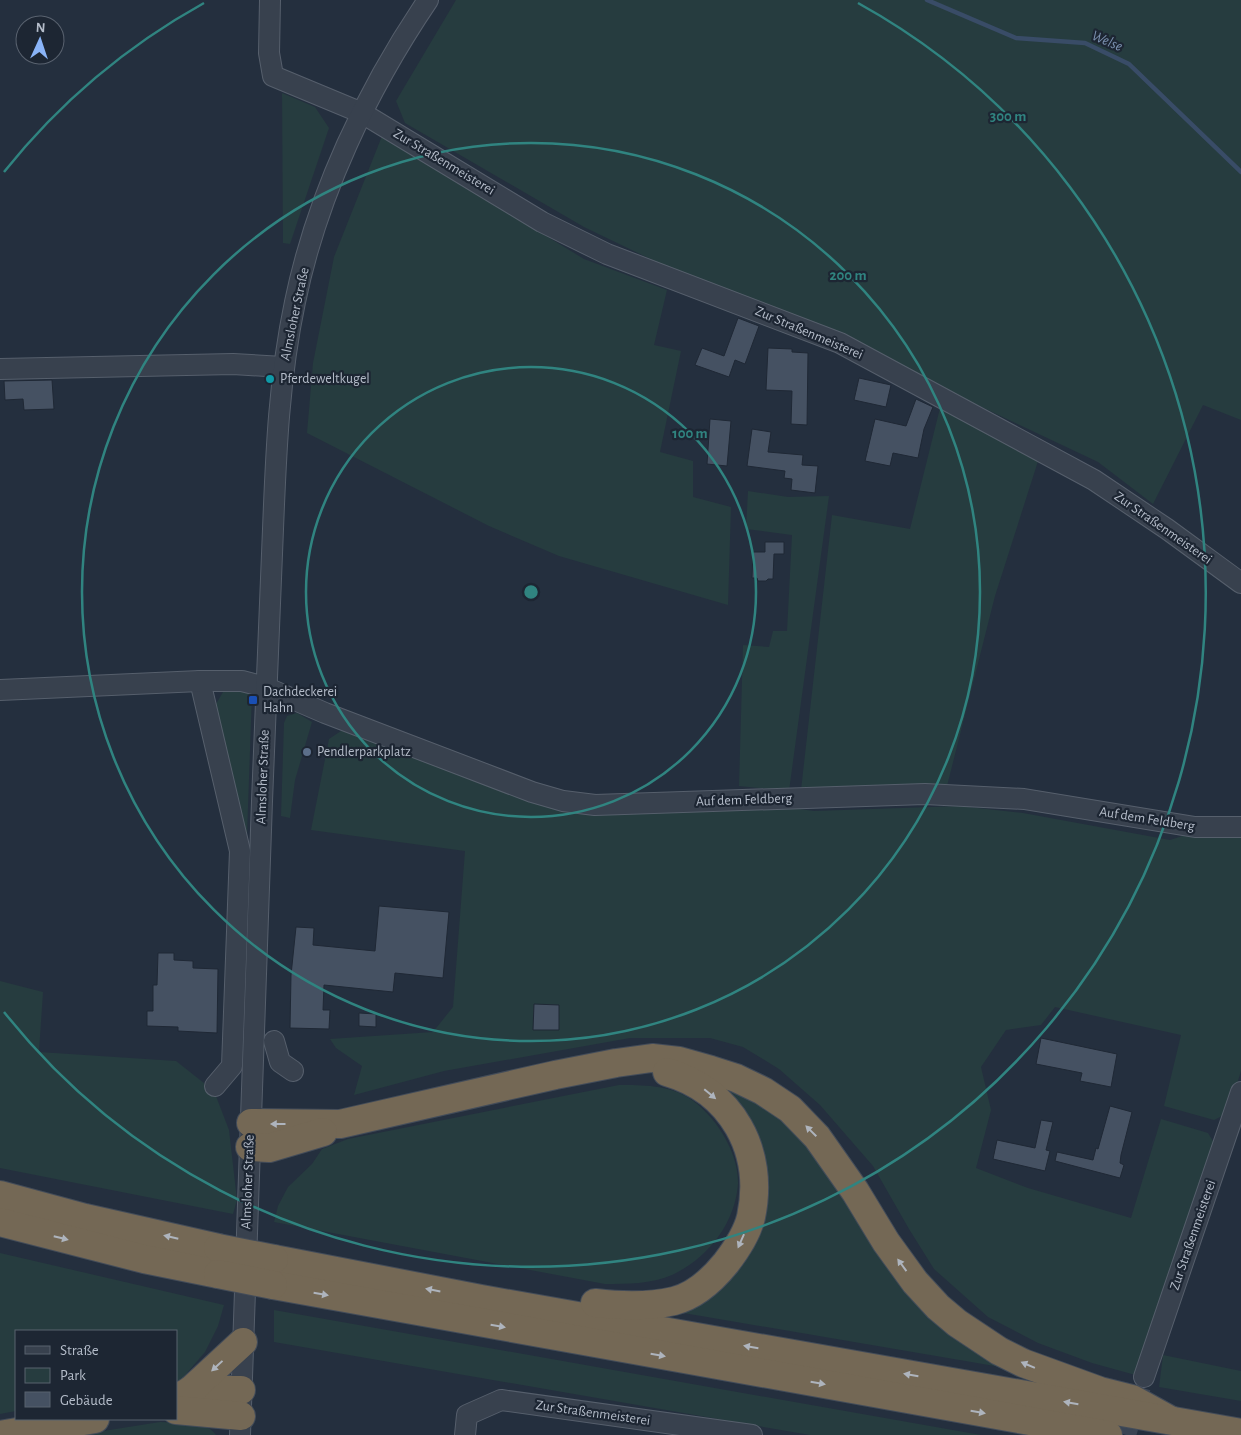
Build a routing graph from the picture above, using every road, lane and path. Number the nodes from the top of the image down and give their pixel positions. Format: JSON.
{"nodes":[{"id":1,"x":270,"y":0,"type":"edge"},
{"id":2,"x":428,"y":0,"type":"edge"},
{"id":3,"x":362,"y":113,"type":"junction"},
{"id":4,"x":283,"y":367,"type":"junction"},
{"id":5,"x":0,"y":369,"type":"edge"},
{"id":6,"x":1241,"y":583,"type":"edge"},
{"id":7,"x":200,"y":681,"type":"junction"},
{"id":8,"x":266,"y":687,"type":"junction"},
{"id":9,"x":0,"y":690,"type":"edge"},
{"id":10,"x":1241,"y":827,"type":"edge"},
{"id":11,"x":274,"y":1041,"type":"dead end"},
{"id":12,"x":616,"y":1063,"type":"junction"},
{"id":13,"x":292,"y":1071,"type":"dead end"},
{"id":14,"x":215,"y":1086,"type":"dead end"},
{"id":15,"x":1241,"y":1092,"type":"edge"},
{"id":16,"x":250,"y":1135,"type":"junction"},
{"id":17,"x":0,"y":1195,"type":"edge"},
{"id":18,"x":5,"y":1226,"type":"edge"},
{"id":19,"x":218,"y":1261,"type":"junction"},
{"id":20,"x":273,"y":1272,"type":"junction"},
{"id":21,"x":481,"y":1299,"type":"junction"},
{"id":22,"x":243,"y":1342,"type":"junction"},
{"id":23,"x":1144,"y":1377,"type":"tunnel mouth"},
{"id":24,"x":181,"y":1400,"type":"edge"},
{"id":25,"x":241,"y":1414,"type":"edge"},
{"id":26,"x":89,"y":1420,"type":"edge"},
{"id":27,"x":1170,"y":1420,"type":"junction"},
{"id":28,"x":1241,"y":1433,"type":"edge"},
{"id":29,"x":0,"y":1434,"type":"edge"},
{"id":30,"x":465,"y":1435,"type":"edge"},
{"id":31,"x":752,"y":1435,"type":"edge"},
{"id":32,"x":1108,"y":1435,"type":"edge"}],
"edges":[{"from":1,"to":3,"type":"street","name":"Zur Straßenmeisterei"},
{"from":2,"to":3,"type":"street","name":"Almsloher Straße"},
{"from":3,"to":4,"type":"street","name":"Almsloher Straße"},
{"from":3,"to":6,"type":"street","name":"Zur Straßenmeisterei"},
{"from":4,"to":5,"type":"street"},
{"from":4,"to":8,"type":"street","name":"Almsloher Straße"},
{"from":7,"to":8,"type":"street","name":"Auf dem Feldberg"},
{"from":7,"to":9,"type":"street","name":"Auf dem Feldberg"},
{"from":7,"to":14,"type":"street"},
{"from":8,"to":10,"type":"street","name":"Auf dem Feldberg"},
{"from":8,"to":16,"type":"street","name":"Almsloher Straße"},
{"from":11,"to":13,"type":"street"},
{"from":12,"to":16,"type":"highway"},
{"from":12,"to":21,"type":"highway","one_way":true},
{"from":27,"to":12,"type":"highway","one_way":true},
{"from":15,"to":23,"type":"street","name":"Zur Straßenmeisterei"},
{"from":16,"to":22,"type":"street","name":"Almsloher Straße"},
{"from":19,"to":17,"type":"highway","one_way":true},
{"from":18,"to":19,"type":"highway","one_way":true},
{"from":19,"to":20,"type":"highway","bridge":true},
{"from":21,"to":20,"type":"highway","one_way":true},
{"from":20,"to":32,"type":"highway","one_way":true},
{"from":27,"to":21,"type":"highway","one_way":true},
{"from":22,"to":24,"type":"highway","one_way":true},
{"from":22,"to":25,"type":"street","name":"Almsloher Straße"},
{"from":24,"to":25,"type":"highway"},
{"from":26,"to":29,"type":"highway"},
{"from":27,"to":28,"type":"highway"},
{"from":30,"to":31,"type":"street","name":"Zur Straßenmeisterei"}]}
